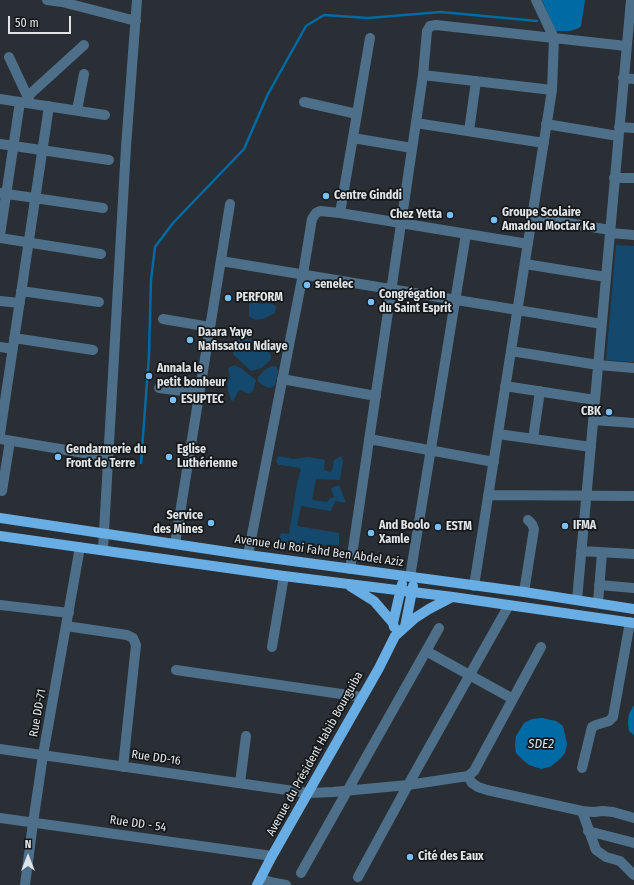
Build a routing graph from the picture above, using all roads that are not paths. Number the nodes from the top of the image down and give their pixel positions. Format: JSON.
{"nodes":[{"id":1,"x":47,"y":0,"type":"edge"},
{"id":2,"x":137,"y":0,"type":"edge"},
{"id":3,"x":536,"y":0,"type":"edge"},
{"id":4,"x":631,"y":0,"type":"edge"},
{"id":5,"x":62,"y":1,"type":"edge"},
{"id":6,"x":631,"y":17,"type":"edge"},
{"id":7,"x":136,"y":21,"type":"junction"},
{"id":8,"x":370,"y":38,"type":"dead end"},
{"id":9,"x":554,"y":38,"type":"junction"},
{"id":10,"x":84,"y":45,"type":"dead end"},
{"id":11,"x":626,"y":46,"type":"junction"},
{"id":12,"x":9,"y":57,"type":"dead end"},
{"id":13,"x":84,"y":74,"type":"dead end"},
{"id":14,"x":423,"y":75,"type":"junction"},
{"id":15,"x":624,"y":78,"type":"junction"},
{"id":16,"x":634,"y":78,"type":"edge"},
{"id":17,"x":476,"y":81,"type":"junction"},
{"id":18,"x":552,"y":90,"type":"junction"},
{"id":19,"x":0,"y":98,"type":"edge"},
{"id":20,"x":26,"y":100,"type":"junction"},
{"id":21,"x":304,"y":102,"type":"dead end"},
{"id":22,"x":49,"y":106,"type":"junction"},
{"id":23,"x":77,"y":110,"type":"junction"},
{"id":24,"x":357,"y":114,"type":"junction"},
{"id":25,"x":105,"y":115,"type":"dead end"},
{"id":26,"x":416,"y":123,"type":"junction"},
{"id":27,"x":546,"y":124,"type":"junction"},
{"id":28,"x":634,"y":128,"type":"edge"},
{"id":29,"x":469,"y":131,"type":"junction"},
{"id":30,"x":619,"y":132,"type":"junction"},
{"id":31,"x":353,"y":138,"type":"junction"},
{"id":32,"x":544,"y":143,"type":"junction"},
{"id":33,"x":0,"y":144,"type":"edge"},
{"id":34,"x":14,"y":146,"type":"junction"},
{"id":35,"x":412,"y":148,"type":"junction"},
{"id":36,"x":42,"y":150,"type":"junction"},
{"id":37,"x":110,"y":160,"type":"dead end"},
{"id":38,"x":614,"y":178,"type":"junction"},
{"id":39,"x":634,"y":178,"type":"edge"},
{"id":40,"x":3,"y":193,"type":"edge"},
{"id":41,"x":35,"y":198,"type":"junction"},
{"id":42,"x":230,"y":204,"type":"dead end"},
{"id":43,"x":103,"y":208,"type":"dead end"},
{"id":44,"x":340,"y":213,"type":"junction"},
{"id":45,"x":532,"y":217,"type":"junction"},
{"id":46,"x":401,"y":223,"type":"junction"},
{"id":47,"x":610,"y":232,"type":"junction"},
{"id":48,"x":466,"y":234,"type":"junction"},
{"id":49,"x":634,"y":235,"type":"edge"},
{"id":50,"x":0,"y":236,"type":"edge"},
{"id":51,"x":29,"y":242,"type":"junction"},
{"id":52,"x":528,"y":244,"type":"junction"},
{"id":53,"x":101,"y":254,"type":"dead end"},
{"id":54,"x":221,"y":260,"type":"junction"},
{"id":55,"x":525,"y":264,"type":"junction"},
{"id":56,"x":303,"y":274,"type":"junction"},
{"id":57,"x":606,"y":277,"type":"junction"},
{"id":58,"x":392,"y":289,"type":"junction"},
{"id":59,"x":21,"y":291,"type":"junction"},
{"id":60,"x":0,"y":300,"type":"edge"},
{"id":61,"x":455,"y":300,"type":"junction"},
{"id":62,"x":99,"y":302,"type":"dead end"},
{"id":63,"x":20,"y":303,"type":"junction"},
{"id":64,"x":517,"y":310,"type":"junction"},
{"id":65,"x":163,"y":319,"type":"dead end"},
{"id":66,"x":602,"y":324,"type":"junction"},
{"id":67,"x":210,"y":327,"type":"junction"},
{"id":68,"x":14,"y":338,"type":"junction"},
{"id":69,"x":0,"y":347,"type":"edge"},
{"id":70,"x":13,"y":349,"type":"junction"},
{"id":71,"x":93,"y":350,"type":"dead end"},
{"id":72,"x":511,"y":351,"type":"junction"},
{"id":73,"x":598,"y":365,"type":"junction"},
{"id":74,"x":634,"y":368,"type":"edge"},
{"id":75,"x":282,"y":379,"type":"junction"},
{"id":76,"x":505,"y":386,"type":"junction"},
{"id":77,"x":159,"y":388,"type":"dead end"},
{"id":78,"x":540,"y":391,"type":"junction"},
{"id":79,"x":199,"y":393,"type":"junction"},
{"id":80,"x":376,"y":396,"type":"junction"},
{"id":81,"x":595,"y":400,"type":"junction"},
{"id":82,"x":593,"y":420,"type":"junction"},
{"id":83,"x":634,"y":424,"type":"edge"},
{"id":84,"x":0,"y":434,"type":"edge"},
{"id":85,"x":498,"y":434,"type":"junction"},
{"id":86,"x":369,"y":439,"type":"junction"},
{"id":87,"x":533,"y":439,"type":"junction"},
{"id":88,"x":5,"y":440,"type":"edge"},
{"id":89,"x":591,"y":447,"type":"junction"},
{"id":90,"x":431,"y":451,"type":"junction"},
{"id":91,"x":108,"y":456,"type":"junction"},
{"id":92,"x":494,"y":462,"type":"junction"},
{"id":93,"x":2,"y":491,"type":"dead end"},
{"id":94,"x":488,"y":495,"type":"junction"},
{"id":95,"x":586,"y":495,"type":"junction"},
{"id":96,"x":634,"y":496,"type":"edge"},
{"id":97,"x":0,"y":518,"type":"edge"},
{"id":98,"x":528,"y":520,"type":"dead end"},
{"id":99,"x":103,"y":533,"type":"junction"},
{"id":100,"x":0,"y":536,"type":"edge"},
{"id":101,"x":175,"y":544,"type":"junction"},
{"id":102,"x":80,"y":547,"type":"junction"},
{"id":103,"x":103,"y":549,"type":"junction"},
{"id":104,"x":581,"y":551,"type":"junction"},
{"id":105,"x":602,"y":552,"type":"junction"},
{"id":106,"x":634,"y":554,"type":"edge"},
{"id":107,"x":248,"y":555,"type":"junction"},
{"id":108,"x":350,"y":570,"type":"junction"},
{"id":109,"x":284,"y":576,"type":"junction"},
{"id":110,"x":409,"y":577,"type":"junction"},
{"id":111,"x":346,"y":584,"type":"junction"},
{"id":112,"x":599,"y":585,"type":"junction"},
{"id":113,"x":474,"y":586,"type":"junction"},
{"id":114,"x":634,"y":588,"type":"edge"},
{"id":115,"x":401,"y":591,"type":"junction"},
{"id":116,"x":412,"y":592,"type":"junction"},
{"id":117,"x":524,"y":592,"type":"junction"},
{"id":118,"x":452,"y":597,"type":"junction"},
{"id":119,"x":577,"y":600,"type":"junction"},
{"id":120,"x":598,"y":603,"type":"junction"},
{"id":121,"x":0,"y":605,"type":"edge"},
{"id":122,"x":509,"y":605,"type":"junction"},
{"id":123,"x":634,"y":609,"type":"edge"},
{"id":124,"x":69,"y":613,"type":"junction"},
{"id":125,"x":632,"y":622,"type":"edge"},
{"id":126,"x":393,"y":623,"type":"junction"},
{"id":127,"x":66,"y":626,"type":"junction"},
{"id":128,"x":405,"y":627,"type":"junction"},
{"id":129,"x":439,"y":628,"type":"dead end"},
{"id":130,"x":395,"y":636,"type":"junction"},
{"id":131,"x":272,"y":647,"type":"dead end"},
{"id":132,"x":541,"y":647,"type":"dead end"},
{"id":133,"x":426,"y":650,"type":"junction"},
{"id":134,"x":176,"y":670,"type":"dead end"},
{"id":135,"x":470,"y":674,"type":"junction"},
{"id":136,"x":362,"y":697,"type":"junction"},
{"id":137,"x":513,"y":699,"type":"junction"},
{"id":138,"x":246,"y":736,"type":"dead end"},
{"id":139,"x":0,"y":749,"type":"edge"},
{"id":140,"x":43,"y":756,"type":"junction"},
{"id":141,"x":123,"y":767,"type":"junction"},
{"id":142,"x":582,"y":768,"type":"dead end"},
{"id":143,"x":468,"y":776,"type":"junction"},
{"id":144,"x":240,"y":783,"type":"junction"},
{"id":145,"x":408,"y":785,"type":"junction"},
{"id":146,"x":347,"y":791,"type":"junction"},
{"id":147,"x":308,"y":793,"type":"junction"},
{"id":148,"x":582,"y":812,"type":"junction"},
{"id":149,"x":0,"y":818,"type":"edge"},
{"id":150,"x":634,"y":818,"type":"edge"},
{"id":151,"x":32,"y":823,"type":"junction"},
{"id":152,"x":588,"y":831,"type":"junction"},
{"id":153,"x":634,"y":842,"type":"edge"},
{"id":154,"x":272,"y":856,"type":"junction"},
{"id":155,"x":301,"y":873,"type":"dead end"},
{"id":156,"x":634,"y":875,"type":"edge"},
{"id":157,"x":358,"y":877,"type":"dead end"},
{"id":158,"x":259,"y":881,"type":"edge"},
{"id":159,"x":25,"y":885,"type":"edge"},
{"id":160,"x":286,"y":885,"type":"edge"}],
"edges":[{"from":1,"to":5,"type":"street"},
{"from":2,"to":7,"type":"street"},
{"from":3,"to":9,"type":"street"},
{"from":4,"to":6,"type":"street"},
{"from":5,"to":7,"type":"street"},
{"from":6,"to":11,"type":"street"},
{"from":7,"to":91,"type":"street"},
{"from":8,"to":24,"type":"street"},
{"from":9,"to":11,"type":"street"},
{"from":9,"to":14,"type":"street"},
{"from":9,"to":18,"type":"street"},
{"from":10,"to":20,"type":"street"},
{"from":11,"to":15,"type":"street"},
{"from":12,"to":20,"type":"street"},
{"from":13,"to":23,"type":"street"},
{"from":14,"to":17,"type":"street"},
{"from":14,"to":26,"type":"street"},
{"from":15,"to":16,"type":"street"},
{"from":15,"to":30,"type":"street"},
{"from":17,"to":18,"type":"street"},
{"from":17,"to":29,"type":"street"},
{"from":18,"to":27,"type":"street"},
{"from":19,"to":20,"type":"street"},
{"from":20,"to":22,"type":"street"},
{"from":20,"to":34,"type":"street"},
{"from":21,"to":24,"type":"street"},
{"from":22,"to":23,"type":"street"},
{"from":22,"to":36,"type":"street"},
{"from":23,"to":25,"type":"street"},
{"from":24,"to":31,"type":"street"},
{"from":26,"to":29,"type":"street"},
{"from":26,"to":35,"type":"street"},
{"from":27,"to":30,"type":"street"},
{"from":27,"to":32,"type":"street"},
{"from":28,"to":30,"type":"street"},
{"from":29,"to":32,"type":"street"},
{"from":30,"to":38,"type":"street"},
{"from":31,"to":35,"type":"street"},
{"from":31,"to":44,"type":"street"},
{"from":32,"to":45,"type":"street"},
{"from":33,"to":34,"type":"street"},
{"from":34,"to":36,"type":"street"},
{"from":34,"to":40,"type":"street"},
{"from":35,"to":46,"type":"street"},
{"from":36,"to":37,"type":"street"},
{"from":36,"to":41,"type":"street"},
{"from":38,"to":39,"type":"street"},
{"from":38,"to":47,"type":"street"},
{"from":40,"to":41,"type":"street"},
{"from":40,"to":50,"type":"street"},
{"from":41,"to":43,"type":"street"},
{"from":41,"to":51,"type":"street"},
{"from":42,"to":54,"type":"street"},
{"from":44,"to":46,"type":"street"},
{"from":44,"to":56,"type":"street"},
{"from":45,"to":47,"type":"street"},
{"from":45,"to":52,"type":"street"},
{"from":46,"to":48,"type":"street"},
{"from":46,"to":58,"type":"street"},
{"from":47,"to":49,"type":"street"},
{"from":47,"to":57,"type":"street"},
{"from":48,"to":52,"type":"street"},
{"from":48,"to":61,"type":"street"},
{"from":50,"to":51,"type":"street"},
{"from":51,"to":53,"type":"street"},
{"from":51,"to":59,"type":"street"},
{"from":52,"to":55,"type":"street"},
{"from":54,"to":56,"type":"street"},
{"from":54,"to":67,"type":"street"},
{"from":55,"to":57,"type":"street"},
{"from":55,"to":64,"type":"street"},
{"from":56,"to":58,"type":"street"},
{"from":56,"to":75,"type":"street"},
{"from":57,"to":66,"type":"street"},
{"from":58,"to":61,"type":"street"},
{"from":58,"to":80,"type":"street"},
{"from":59,"to":62,"type":"street"},
{"from":59,"to":63,"type":"street"},
{"from":60,"to":63,"type":"street"},
{"from":61,"to":64,"type":"street"},
{"from":61,"to":90,"type":"street"},
{"from":63,"to":68,"type":"street"},
{"from":64,"to":66,"type":"street"},
{"from":64,"to":72,"type":"street"},
{"from":65,"to":67,"type":"street"},
{"from":66,"to":73,"type":"street"},
{"from":67,"to":79,"type":"street"},
{"from":68,"to":70,"type":"street"},
{"from":68,"to":71,"type":"street"},
{"from":69,"to":70,"type":"street"},
{"from":70,"to":84,"type":"street"},
{"from":72,"to":73,"type":"street"},
{"from":72,"to":76,"type":"street"},
{"from":73,"to":74,"type":"street"},
{"from":73,"to":81,"type":"street"},
{"from":75,"to":80,"type":"street"},
{"from":75,"to":107,"type":"street"},
{"from":76,"to":78,"type":"street"},
{"from":76,"to":85,"type":"street"},
{"from":77,"to":79,"type":"street"},
{"from":78,"to":81,"type":"street"},
{"from":78,"to":87,"type":"street"},
{"from":79,"to":101,"type":"street"},
{"from":80,"to":86,"type":"street"},
{"from":81,"to":82,"type":"street"},
{"from":82,"to":83,"type":"street"},
{"from":82,"to":89,"type":"street"},
{"from":85,"to":87,"type":"street"},
{"from":85,"to":92,"type":"street"},
{"from":86,"to":90,"type":"street"},
{"from":86,"to":108,"type":"street"},
{"from":87,"to":89,"type":"street"},
{"from":88,"to":91,"type":"street"},
{"from":88,"to":93,"type":"street"},
{"from":89,"to":95,"type":"street"},
{"from":90,"to":92,"type":"street"},
{"from":90,"to":110,"type":"street"},
{"from":91,"to":99,"type":"street"},
{"from":92,"to":94,"type":"street"},
{"from":94,"to":95,"type":"street"},
{"from":94,"to":113,"type":"street"},
{"from":95,"to":96,"type":"street"},
{"from":95,"to":104,"type":"street"},
{"from":97,"to":99,"type":"main road","name":"Avenue du Roi Fahd Ben Abdel Aziz"},
{"from":98,"to":117,"type":"street"},
{"from":99,"to":101,"type":"main road","name":"Avenue du Roi Fahd Ben Abdel Aziz"},
{"from":99,"to":103,"type":"street"},
{"from":100,"to":102,"type":"main road"},
{"from":101,"to":107,"type":"main road","name":"Avenue du Roi Fahd Ben Abdel Aziz"},
{"from":102,"to":103,"type":"main road"},
{"from":102,"to":124,"type":"street","name":"Rue DD-71"},
{"from":103,"to":109,"type":"main road"},
{"from":104,"to":105,"type":"street"},
{"from":104,"to":119,"type":"street"},
{"from":105,"to":106,"type":"street"},
{"from":105,"to":112,"type":"street"},
{"from":107,"to":108,"type":"main road","name":"Avenue du Roi Fahd Ben Abdel Aziz"},
{"from":108,"to":110,"type":"main road","name":"Avenue du Roi Fahd Ben Abdel Aziz"},
{"from":109,"to":111,"type":"main road"},
{"from":109,"to":131,"type":"street"},
{"from":110,"to":113,"type":"main road","name":"Avenue du Roi Fahd Ben Abdel Aziz"},
{"from":110,"to":115,"type":"main road"},
{"from":110,"to":116,"type":"main road"},
{"from":111,"to":115,"type":"main road"},
{"from":111,"to":126,"type":"main road"},
{"from":112,"to":114,"type":"street"},
{"from":112,"to":120,"type":"street"},
{"from":113,"to":117,"type":"main road","name":"Avenue du Roi Fahd Ben Abdel Aziz"},
{"from":115,"to":116,"type":"main road"},
{"from":115,"to":126,"type":"main road"},
{"from":116,"to":118,"type":"main road"},
{"from":116,"to":128,"type":"main road"},
{"from":117,"to":119,"type":"main road","name":"Avenue du Roi Fahd Ben Abdel Aziz"},
{"from":118,"to":122,"type":"main road"},
{"from":118,"to":128,"type":"main road","name":"Avenue du Président Habib Bourguiba"},
{"from":119,"to":120,"type":"main road","name":"Avenue du Roi Fahd Ben Abdel Aziz"},
{"from":120,"to":123,"type":"main road","name":"Avenue du Roi Fahd Ben Abdel Aziz"},
{"from":121,"to":124,"type":"street"},
{"from":122,"to":125,"type":"main road"},
{"from":122,"to":135,"type":"street"},
{"from":124,"to":127,"type":"street","name":"Rue DD-71"},
{"from":125,"to":142,"type":"street"},
{"from":126,"to":130,"type":"main road"},
{"from":127,"to":140,"type":"street","name":"Rue DD-71"},
{"from":127,"to":141,"type":"street"},
{"from":128,"to":130,"type":"main road","name":"Avenue du Président Habib Bourguiba"},
{"from":129,"to":133,"type":"street"},
{"from":130,"to":136,"type":"main road","name":"Avenue du Président Habib Bourguiba"},
{"from":132,"to":137,"type":"street"},
{"from":133,"to":135,"type":"street"},
{"from":133,"to":146,"type":"street"},
{"from":134,"to":136,"type":"street"},
{"from":135,"to":137,"type":"street"},
{"from":135,"to":145,"type":"street"},
{"from":136,"to":147,"type":"main road","name":"Avenue du Président Habib Bourguiba"},
{"from":137,"to":143,"type":"street"},
{"from":138,"to":144,"type":"street"},
{"from":139,"to":140,"type":"street","name":"Rue DD-16"},
{"from":140,"to":141,"type":"street","name":"Rue DD-16"},
{"from":140,"to":151,"type":"street","name":"Rue DD-71"},
{"from":141,"to":144,"type":"street","name":"Rue DD-16"},
{"from":143,"to":145,"type":"street","name":"Rue DD-16"},
{"from":143,"to":148,"type":"street"},
{"from":144,"to":147,"type":"street","name":"Rue DD-16"},
{"from":145,"to":146,"type":"street","name":"Rue DD-16"},
{"from":145,"to":157,"type":"street"},
{"from":146,"to":147,"type":"street","name":"Rue DD-16"},
{"from":146,"to":155,"type":"street"},
{"from":147,"to":154,"type":"main road","name":"Avenue du Président Habib Bourguiba"},
{"from":148,"to":150,"type":"street"},
{"from":148,"to":152,"type":"street"},
{"from":149,"to":151,"type":"street","name":"Rue DD - 54"},
{"from":151,"to":154,"type":"street","name":"Rue DD - 54"},
{"from":151,"to":159,"type":"street","name":"Rue DD-71"},
{"from":152,"to":153,"type":"street"},
{"from":152,"to":156,"type":"street"},
{"from":154,"to":158,"type":"main road","name":"Avenue du Président Habib Bourguiba"},
{"from":158,"to":160,"type":"street"}]}
